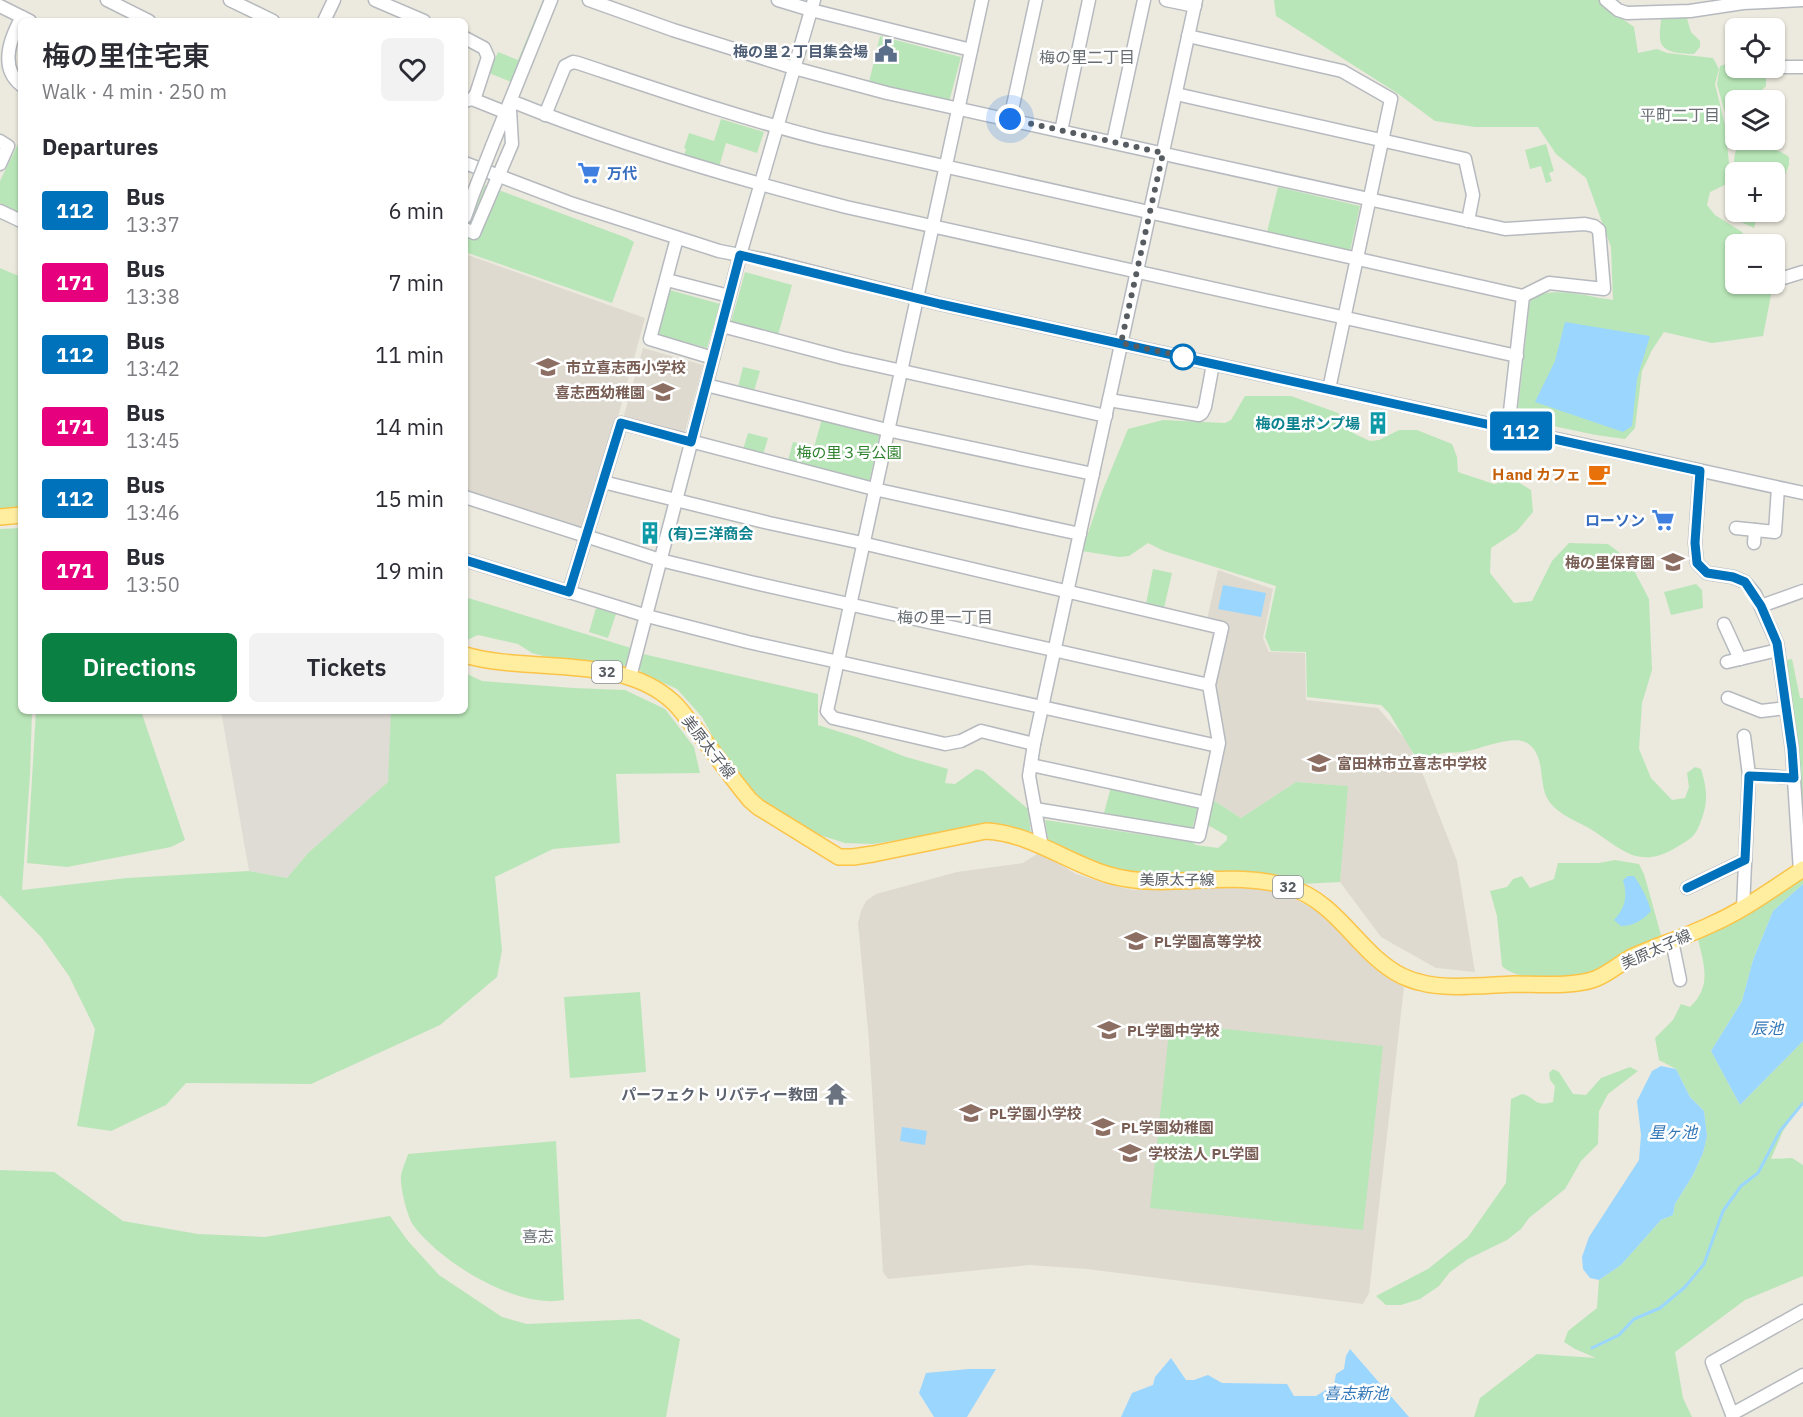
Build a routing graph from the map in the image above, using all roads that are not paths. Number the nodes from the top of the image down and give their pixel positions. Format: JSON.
{"nodes":[{"id":1,"x":107,"y":0,"type":"edge"},
{"id":2,"x":230,"y":0,"type":"edge"},
{"id":3,"x":334,"y":0,"type":"edge"},
{"id":4,"x":375,"y":0,"type":"edge"},
{"id":5,"x":551,"y":0,"type":"edge"},
{"id":6,"x":588,"y":0,"type":"edge"},
{"id":7,"x":778,"y":0,"type":"edge"},
{"id":8,"x":982,"y":0,"type":"edge"},
{"id":9,"x":1035,"y":0,"type":"edge"},
{"id":10,"x":1089,"y":0,"type":"edge"},
{"id":11,"x":1144,"y":0,"type":"edge"},
{"id":12,"x":1166,"y":0,"type":"edge"},
{"id":13,"x":1606,"y":0,"type":"edge"},
{"id":14,"x":1685,"y":0,"type":"edge"},
{"id":15,"x":1803,"y":0,"type":"edge"},
{"id":16,"x":1196,"y":3,"type":"edge"},
{"id":17,"x":813,"y":5,"type":"edge"},
{"id":18,"x":0,"y":6,"type":"edge"},
{"id":19,"x":1692,"y":11,"type":"junction"},
{"id":20,"x":24,"y":18,"type":"edge"},
{"id":21,"x":143,"y":18,"type":"edge"},
{"id":22,"x":267,"y":18,"type":"edge"},
{"id":23,"x":325,"y":18,"type":"edge"},
{"id":24,"x":417,"y":18,"type":"edge"},
{"id":25,"x":18,"y":30,"type":"edge"},
{"id":26,"x":1188,"y":36,"type":"junction"},
{"id":27,"x":468,"y":40,"type":"edge"},
{"id":28,"x":971,"y":50,"type":"junction"},
{"id":29,"x":794,"y":68,"type":"junction"},
{"id":30,"x":1785,"y":68,"type":"edge"},
{"id":31,"x":1803,"y":68,"type":"edge"},
{"id":32,"x":18,"y":84,"type":"edge"},
{"id":33,"x":1176,"y":94,"type":"junction"},
{"id":34,"x":468,"y":100,"type":"edge"},
{"id":35,"x":509,"y":107,"type":"junction"},
{"id":36,"x":958,"y":108,"type":"junction"},
{"id":37,"x":545,"y":115,"type":"junction"},
{"id":38,"x":1010,"y":119,"type":"junction"},
{"id":39,"x":777,"y":127,"type":"junction"},
{"id":40,"x":1061,"y":131,"type":"junction"},
{"id":41,"x":1382,"y":140,"type":"junction"},
{"id":42,"x":0,"y":141,"type":"edge"},
{"id":43,"x":1113,"y":142,"type":"junction"},
{"id":44,"x":1163,"y":153,"type":"junction"},
{"id":45,"x":0,"y":164,"type":"edge"},
{"id":46,"x":468,"y":164,"type":"edge"},
{"id":47,"x":945,"y":166,"type":"junction"},
{"id":48,"x":498,"y":176,"type":"junction"},
{"id":49,"x":760,"y":185,"type":"junction"},
{"id":50,"x":1369,"y":199,"type":"junction"},
{"id":51,"x":468,"y":208,"type":"edge"},
{"id":52,"x":0,"y":211,"type":"edge"},
{"id":53,"x":1150,"y":212,"type":"junction"},
{"id":54,"x":18,"y":220,"type":"edge"},
{"id":55,"x":1468,"y":220,"type":"junction"},
{"id":56,"x":932,"y":227,"type":"junction"},
{"id":57,"x":468,"y":230,"type":"edge"},
{"id":58,"x":677,"y":238,"type":"junction"},
{"id":59,"x":740,"y":255,"type":"junction"},
{"id":60,"x":1356,"y":258,"type":"junction"},
{"id":61,"x":1137,"y":272,"type":"junction"},
{"id":62,"x":1803,"y":272,"type":"edge"},
{"id":63,"x":1785,"y":277,"type":"edge"},
{"id":64,"x":667,"y":280,"type":"junction"},
{"id":65,"x":729,"y":296,"type":"junction"},
{"id":66,"x":1523,"y":296,"type":"junction"},
{"id":67,"x":916,"y":298,"type":"junction"},
{"id":68,"x":1343,"y":318,"type":"junction"},
{"id":69,"x":722,"y":326,"type":"junction"},
{"id":70,"x":1121,"y":343,"type":"junction"},
{"id":71,"x":1517,"y":356,"type":"junction"},
{"id":72,"x":713,"y":358,"type":"junction"},
{"id":73,"x":1214,"y":364,"type":"junction"},
{"id":74,"x":900,"y":370,"type":"junction"},
{"id":75,"x":706,"y":385,"type":"junction"},
{"id":76,"x":1329,"y":389,"type":"junction"},
{"id":77,"x":1109,"y":400,"type":"junction"},
{"id":78,"x":1106,"y":416,"type":"junction"},
{"id":79,"x":1508,"y":429,"type":"junction"},
{"id":80,"x":887,"y":430,"type":"junction"},
{"id":81,"x":691,"y":442,"type":"junction"},
{"id":82,"x":1700,"y":471,"type":"junction"},
{"id":83,"x":1093,"y":474,"type":"junction"},
{"id":84,"x":603,"y":482,"type":"junction"},
{"id":85,"x":1779,"y":488,"type":"junction"},
{"id":86,"x":874,"y":489,"type":"junction"},
{"id":87,"x":1803,"y":493,"type":"edge"},
{"id":88,"x":468,"y":498,"type":"edge"},
{"id":89,"x":676,"y":499,"type":"junction"},
{"id":90,"x":18,"y":515,"type":"edge"},
{"id":91,"x":0,"y":517,"type":"edge"},
{"id":92,"x":1736,"y":528,"type":"dead end"},
{"id":93,"x":1080,"y":534,"type":"junction"},
{"id":94,"x":587,"y":536,"type":"junction"},
{"id":95,"x":862,"y":543,"type":"junction"},
{"id":96,"x":660,"y":560,"type":"junction"},
{"id":97,"x":468,"y":561,"type":"edge"},
{"id":98,"x":1803,"y":591,"type":"edge"},
{"id":99,"x":569,"y":592,"type":"junction"},
{"id":100,"x":1067,"y":592,"type":"junction"},
{"id":101,"x":849,"y":603,"type":"junction"},
{"id":102,"x":1761,"y":606,"type":"junction"},
{"id":103,"x":646,"y":616,"type":"junction"},
{"id":104,"x":1724,"y":624,"type":"dead end"},
{"id":105,"x":1055,"y":650,"type":"junction"},
{"id":106,"x":1778,"y":650,"type":"junction"},
{"id":107,"x":468,"y":656,"type":"edge"},
{"id":108,"x":1740,"y":659,"type":"junction"},
{"id":109,"x":836,"y":662,"type":"junction"},
{"id":110,"x":1727,"y":662,"type":"dead end"},
{"id":111,"x":630,"y":676,"type":"junction"},
{"id":112,"x":1209,"y":684,"type":"junction"},
{"id":113,"x":1728,"y":698,"type":"dead end"},
{"id":114,"x":1042,"y":707,"type":"junction"},
{"id":115,"x":1786,"y":708,"type":"junction"},
{"id":116,"x":1744,"y":736,"type":"dead end"},
{"id":117,"x":1034,"y":744,"type":"junction"},
{"id":118,"x":1218,"y":746,"type":"junction"},
{"id":119,"x":1031,"y":765,"type":"junction"},
{"id":120,"x":1749,"y":776,"type":"junction"},
{"id":121,"x":1794,"y":778,"type":"junction"},
{"id":122,"x":1206,"y":803,"type":"junction"},
{"id":123,"x":1035,"y":809,"type":"junction"},
{"id":124,"x":1042,"y":847,"type":"junction"},
{"id":125,"x":1745,"y":860,"type":"junction"},
{"id":126,"x":1801,"y":870,"type":"edge"},
{"id":127,"x":1687,"y":888,"type":"dead end"},
{"id":128,"x":1743,"y":908,"type":"junction"},
{"id":129,"x":1672,"y":941,"type":"junction"},
{"id":130,"x":1680,"y":980,"type":"dead end"},
{"id":131,"x":1803,"y":1311,"type":"edge"},
{"id":132,"x":1803,"y":1375,"type":"edge"},
{"id":133,"x":1732,"y":1416,"type":"edge"}],
"edges":[{"from":1,"to":21,"type":"street"},
{"from":2,"to":22,"type":"street"},
{"from":3,"to":23,"type":"street"},
{"from":4,"to":24,"type":"street"},
{"from":5,"to":35,"type":"street"},
{"from":6,"to":29,"type":"street"},
{"from":7,"to":17,"type":"street"},
{"from":8,"to":28,"type":"street"},
{"from":9,"to":38,"type":"street"},
{"from":10,"to":40,"type":"street"},
{"from":11,"to":43,"type":"street"},
{"from":12,"to":16,"type":"street"},
{"from":13,"to":19,"type":"street"},
{"from":14,"to":19,"type":"street"},
{"from":15,"to":19,"type":"street"},
{"from":16,"to":26,"type":"street"},
{"from":17,"to":28,"type":"street"},
{"from":17,"to":29,"type":"street"},
{"from":18,"to":20,"type":"street"},
{"from":25,"to":32,"type":"street"},
{"from":26,"to":33,"type":"street"},
{"from":26,"to":41,"type":"street"},
{"from":27,"to":34,"type":"street"},
{"from":28,"to":36,"type":"street"},
{"from":29,"to":36,"type":"street"},
{"from":29,"to":39,"type":"street"},
{"from":30,"to":31,"type":"street"},
{"from":33,"to":41,"type":"street"},
{"from":33,"to":44,"type":"street"},
{"from":34,"to":35,"type":"street"},
{"from":35,"to":37,"type":"street"},
{"from":35,"to":48,"type":"street"},
{"from":35,"to":51,"type":"street","bridge":true},
{"from":36,"to":38,"type":"street"},
{"from":36,"to":47,"type":"street"},
{"from":37,"to":39,"type":"street"},
{"from":37,"to":49,"type":"street"},
{"from":38,"to":40,"type":"street"},
{"from":39,"to":47,"type":"street"},
{"from":39,"to":49,"type":"street"},
{"from":40,"to":43,"type":"street"},
{"from":41,"to":50,"type":"street"},
{"from":41,"to":55,"type":"street"},
{"from":42,"to":45,"type":"street"},
{"from":43,"to":44,"type":"street"},
{"from":44,"to":50,"type":"street"},
{"from":44,"to":53,"type":"street"},
{"from":46,"to":48,"type":"street"},
{"from":47,"to":53,"type":"street"},
{"from":47,"to":56,"type":"street"},
{"from":48,"to":57,"type":"street"},
{"from":48,"to":58,"type":"street"},
{"from":49,"to":56,"type":"street"},
{"from":49,"to":59,"type":"street"},
{"from":50,"to":55,"type":"street"},
{"from":50,"to":60,"type":"street"},
{"from":52,"to":54,"type":"street"},
{"from":53,"to":60,"type":"street"},
{"from":53,"to":61,"type":"street"},
{"from":55,"to":66,"type":"street"},
{"from":56,"to":61,"type":"street"},
{"from":56,"to":67,"type":"street"},
{"from":58,"to":59,"type":"street"},
{"from":58,"to":64,"type":"street"},
{"from":59,"to":65,"type":"street"},
{"from":59,"to":67,"type":"street"},
{"from":60,"to":66,"type":"street"},
{"from":60,"to":68,"type":"street"},
{"from":61,"to":68,"type":"street"},
{"from":61,"to":70,"type":"street"},
{"from":62,"to":63,"type":"street"},
{"from":64,"to":65,"type":"street"},
{"from":64,"to":72,"type":"street"},
{"from":65,"to":69,"type":"street"},
{"from":66,"to":71,"type":"street"},
{"from":67,"to":70,"type":"street"},
{"from":67,"to":74,"type":"street"},
{"from":68,"to":71,"type":"street"},
{"from":68,"to":76,"type":"street"},
{"from":69,"to":72,"type":"street"},
{"from":69,"to":74,"type":"street"},
{"from":70,"to":73,"type":"street"},
{"from":70,"to":77,"type":"street"},
{"from":71,"to":79,"type":"street"},
{"from":72,"to":75,"type":"street"},
{"from":73,"to":76,"type":"street"},
{"from":73,"to":77,"type":"street"},
{"from":74,"to":78,"type":"street"},
{"from":74,"to":80,"type":"street"},
{"from":75,"to":80,"type":"street"},
{"from":75,"to":81,"type":"street"},
{"from":76,"to":79,"type":"street"},
{"from":77,"to":78,"type":"street"},
{"from":78,"to":83,"type":"street"},
{"from":79,"to":82,"type":"street"},
{"from":80,"to":83,"type":"street"},
{"from":80,"to":86,"type":"street"},
{"from":81,"to":84,"type":"street"},
{"from":81,"to":86,"type":"street"},
{"from":81,"to":89,"type":"street"},
{"from":82,"to":85,"type":"street"},
{"from":82,"to":102,"type":"street"},
{"from":83,"to":93,"type":"street"},
{"from":84,"to":89,"type":"street"},
{"from":84,"to":94,"type":"street"},
{"from":85,"to":87,"type":"street"},
{"from":85,"to":92,"type":"street"},
{"from":86,"to":93,"type":"street"},
{"from":86,"to":95,"type":"street"},
{"from":88,"to":94,"type":"street"},
{"from":89,"to":95,"type":"street"},
{"from":89,"to":96,"type":"street"},
{"from":90,"to":91,"type":"main road"},
{"from":93,"to":100,"type":"street"},
{"from":94,"to":96,"type":"street"},
{"from":94,"to":99,"type":"street"},
{"from":95,"to":100,"type":"street"},
{"from":95,"to":101,"type":"street"},
{"from":96,"to":101,"type":"street"},
{"from":96,"to":103,"type":"street"},
{"from":97,"to":99,"type":"street"},
{"from":98,"to":102,"type":"street"},
{"from":99,"to":103,"type":"street"},
{"from":100,"to":105,"type":"street"},
{"from":100,"to":112,"type":"street"},
{"from":101,"to":105,"type":"street"},
{"from":101,"to":109,"type":"street"},
{"from":102,"to":106,"type":"street"},
{"from":103,"to":109,"type":"street"},
{"from":103,"to":111,"type":"street"},
{"from":104,"to":108,"type":"street"},
{"from":105,"to":112,"type":"street"},
{"from":105,"to":114,"type":"street"},
{"from":106,"to":108,"type":"street"},
{"from":106,"to":115,"type":"street"},
{"from":107,"to":111,"type":"main road","name":"美原太子線","number":"32"},
{"from":108,"to":110,"type":"street"},
{"from":109,"to":114,"type":"street"},
{"from":109,"to":117,"type":"street"},
{"from":111,"to":124,"type":"main road","name":"美原太子線","number":"32"},
{"from":112,"to":118,"type":"street"},
{"from":113,"to":115,"type":"street"},
{"from":114,"to":117,"type":"street"},
{"from":114,"to":118,"type":"street"},
{"from":115,"to":121,"type":"street"},
{"from":116,"to":120,"type":"street"},
{"from":117,"to":119,"type":"street"},
{"from":118,"to":122,"type":"street"},
{"from":119,"to":122,"type":"street"},
{"from":119,"to":123,"type":"street"},
{"from":120,"to":121,"type":"street"},
{"from":120,"to":125,"type":"street"},
{"from":121,"to":126,"type":"street"},
{"from":122,"to":123,"type":"street"},
{"from":123,"to":124,"type":"street"},
{"from":124,"to":129,"type":"main road","name":"美原太子線","number":"32"},
{"from":125,"to":127,"type":"street"},
{"from":125,"to":128,"type":"street"},
{"from":126,"to":128,"type":"main road","name":"美原太子線","number":"32"},
{"from":128,"to":129,"type":"main road","name":"美原太子線","number":"32"},
{"from":129,"to":130,"type":"street"},
{"from":131,"to":133,"type":"street"},
{"from":132,"to":133,"type":"street"}]}
